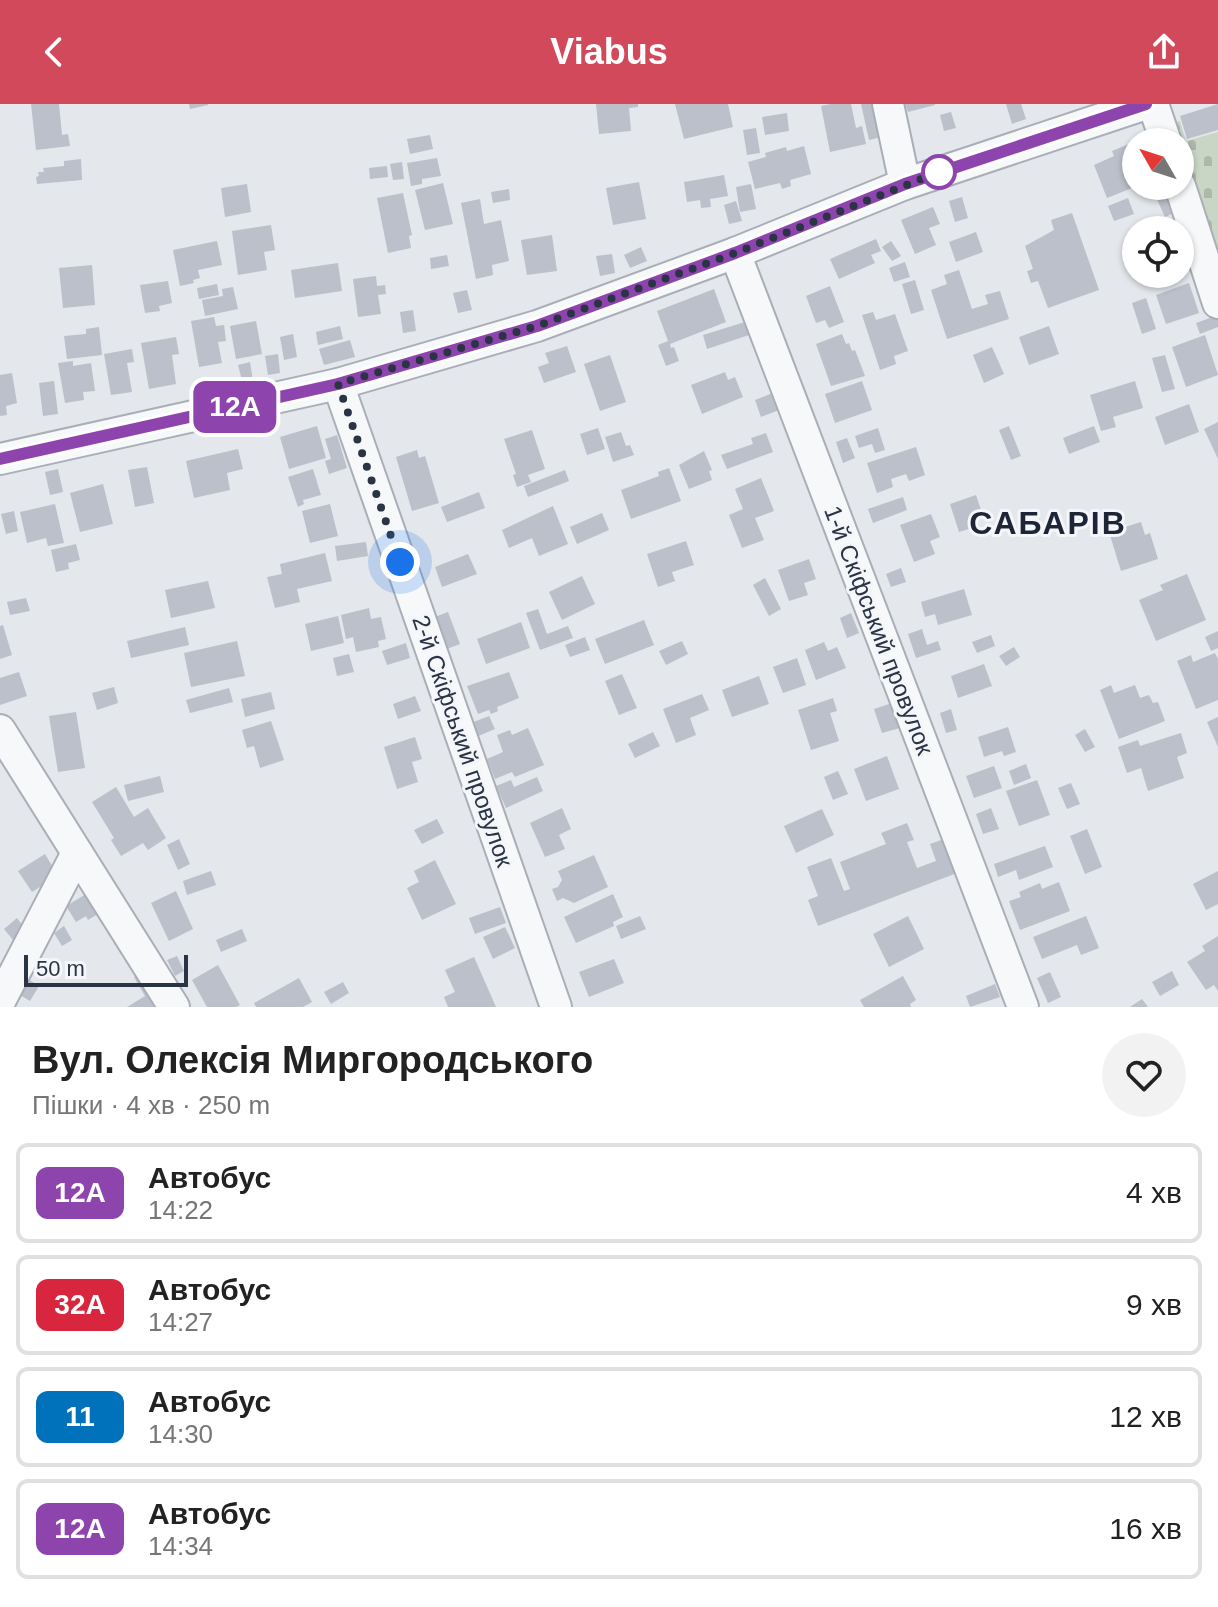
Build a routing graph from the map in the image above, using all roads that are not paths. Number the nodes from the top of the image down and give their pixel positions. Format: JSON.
{"nodes":[{"id":1,"x":888,"y":104,"type":"edge"},
{"id":2,"x":1146,"y":104,"type":"edge"},
{"id":3,"x":1153,"y":104,"type":"edge"},
{"id":4,"x":1161,"y":128,"type":"edge"},
{"id":5,"x":905,"y":184,"type":"junction"},
{"id":6,"x":1185,"y":200,"type":"edge"},
{"id":7,"x":735,"y":253,"type":"junction"},
{"id":8,"x":1218,"y":303,"type":"edge"},
{"id":9,"x":338,"y":384,"type":"junction"},
{"id":10,"x":0,"y":459,"type":"edge"},
{"id":11,"x":0,"y":730,"type":"edge"},
{"id":12,"x":77,"y":853,"type":"junction"},
{"id":13,"x":0,"y":1001,"type":"edge"},
{"id":14,"x":174,"y":1007,"type":"edge"},
{"id":15,"x":556,"y":1007,"type":"edge"},
{"id":16,"x":1023,"y":1007,"type":"edge"}],
"edges":[{"from":1,"to":5,"type":"street"},
{"from":2,"to":5,"type":"street"},
{"from":3,"to":4,"type":"street"},
{"from":5,"to":7,"type":"street"},
{"from":6,"to":8,"type":"street"},
{"from":7,"to":9,"type":"street"},
{"from":7,"to":16,"type":"street","name":"1-й Скіфський провулок"},
{"from":9,"to":10,"type":"street"},
{"from":9,"to":15,"type":"street","name":"2-й Скіфський провулок"},
{"from":11,"to":12,"type":"street"},
{"from":12,"to":13,"type":"street"},
{"from":12,"to":14,"type":"street"}]}
